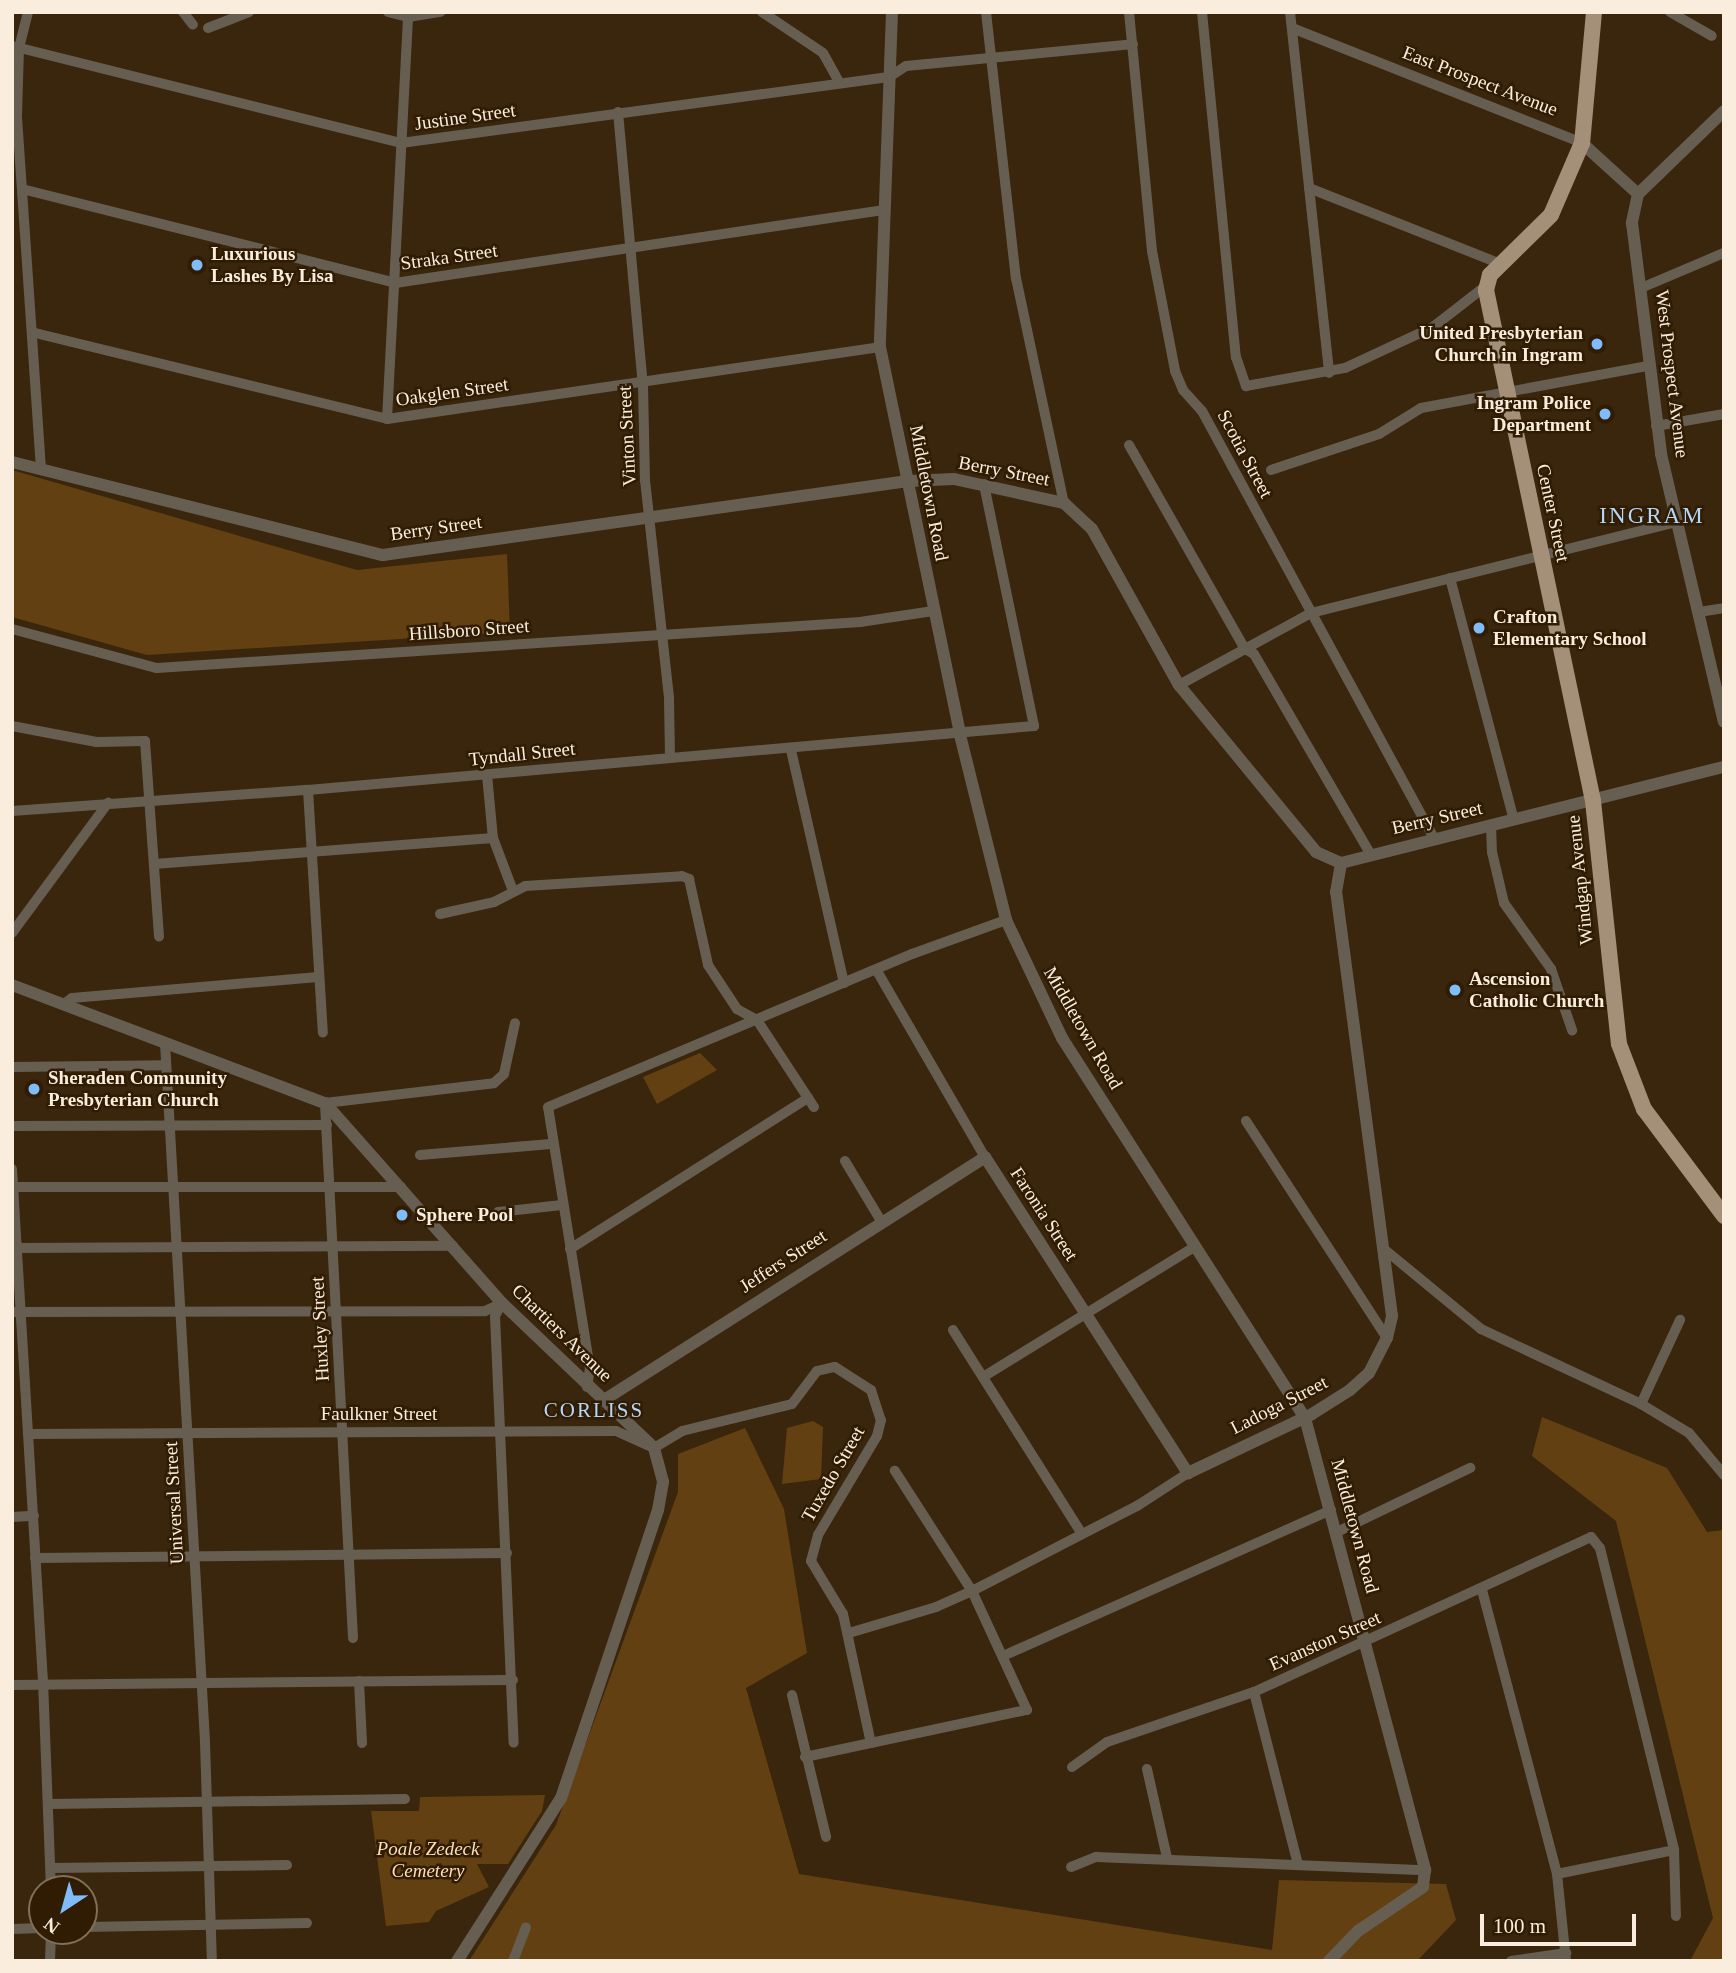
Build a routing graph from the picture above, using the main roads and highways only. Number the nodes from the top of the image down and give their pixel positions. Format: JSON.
{"nodes":[{"id":1,"x":1594,"y":12,"type":"edge"},
{"id":2,"x":1593,"y":801,"type":"joint"},
{"id":3,"x":1724,"y":1216,"type":"edge"}],
"edges":[{"from":1,"to":2,"type":"main road","name":"Center Street"},
{"from":2,"to":3,"type":"main road","name":"Windgap Avenue"}]}
